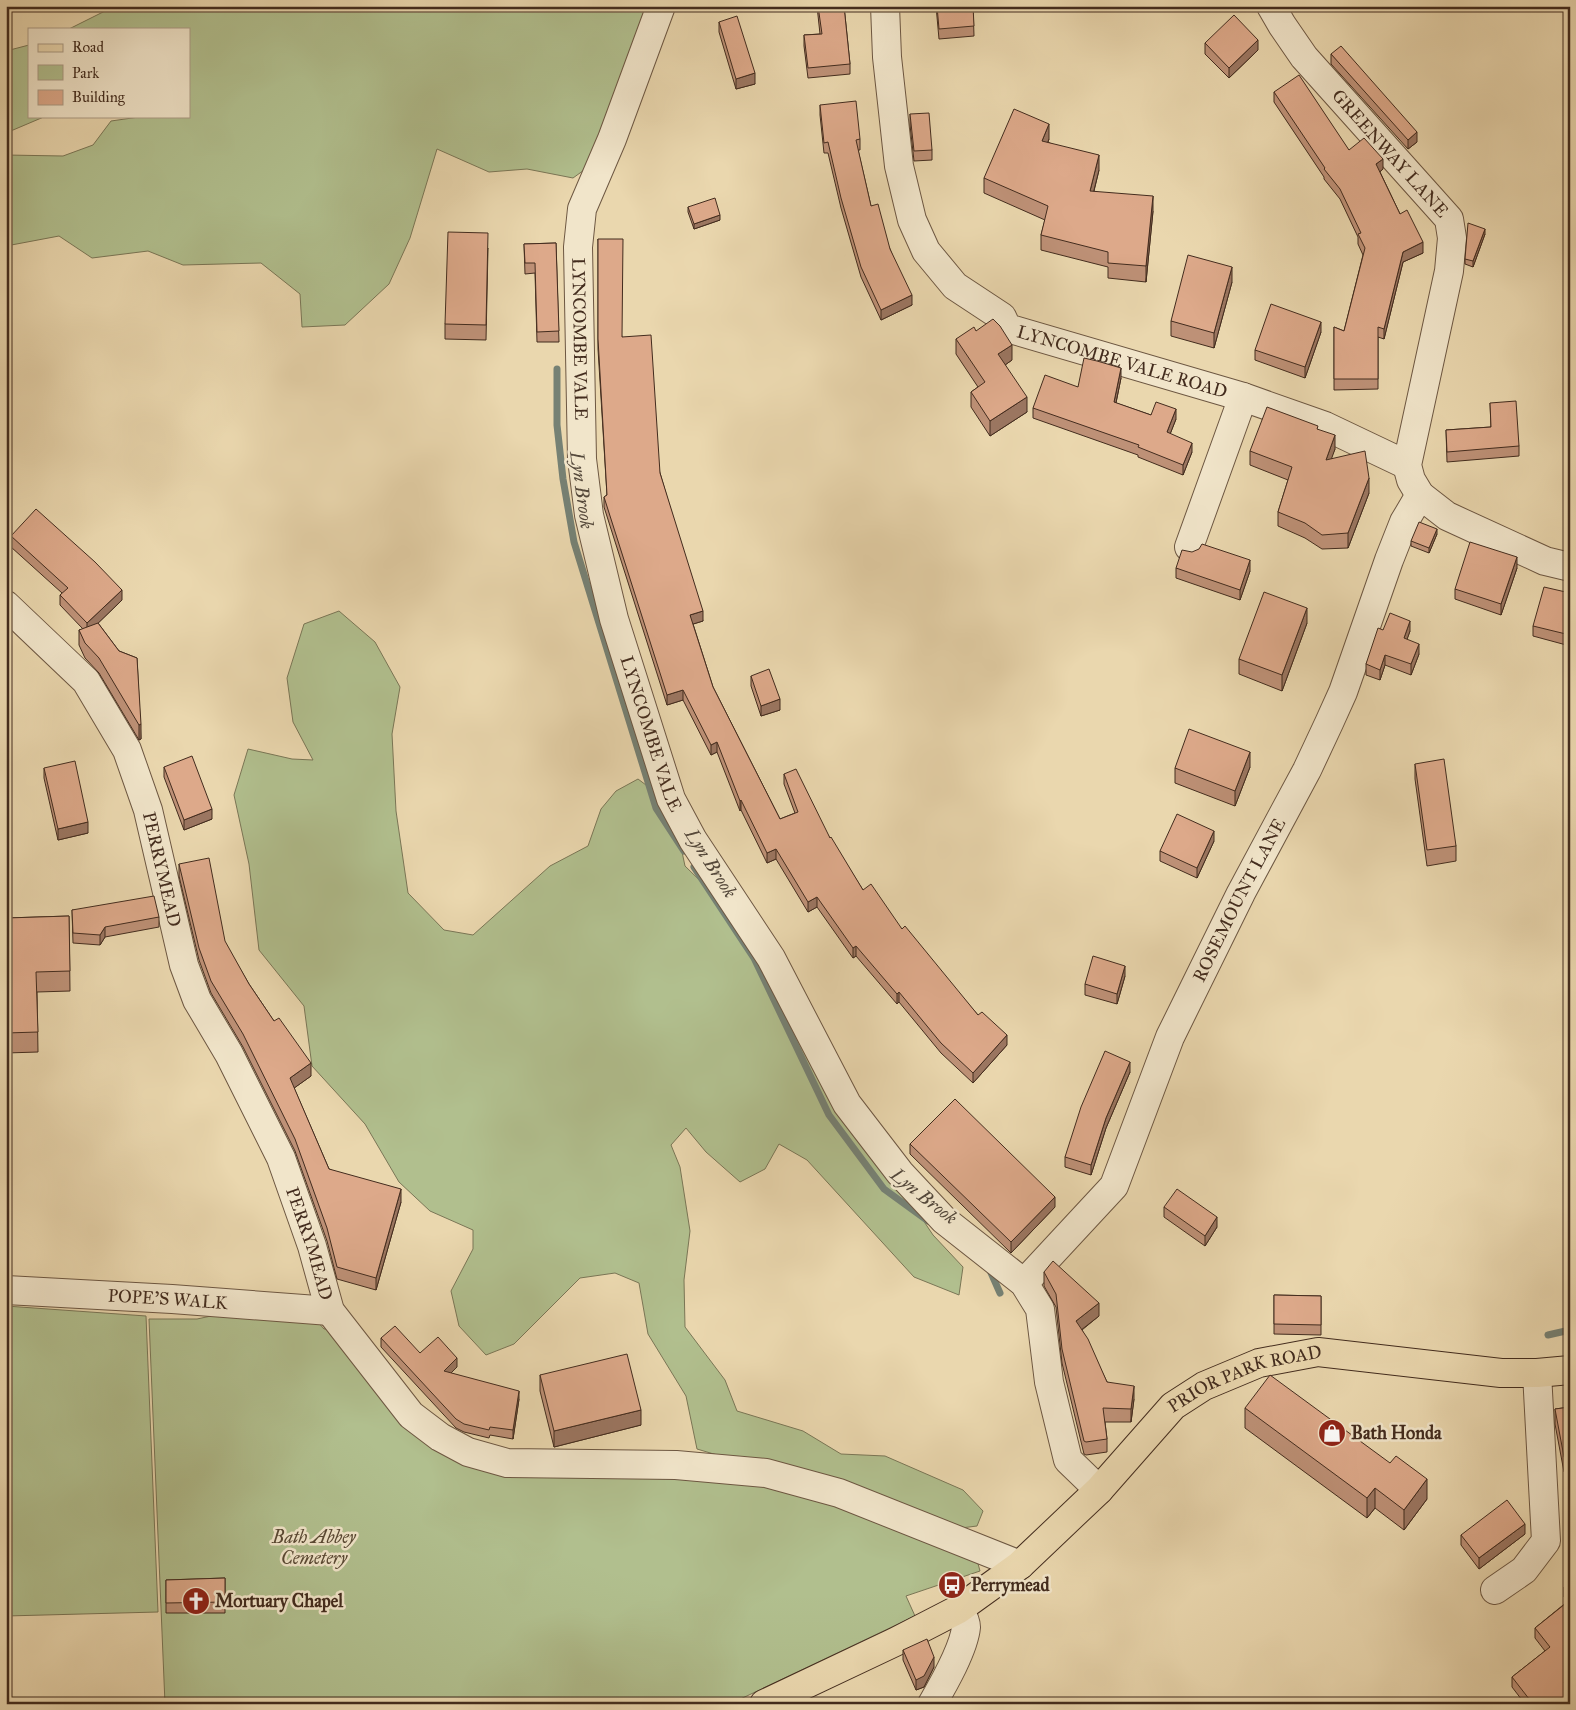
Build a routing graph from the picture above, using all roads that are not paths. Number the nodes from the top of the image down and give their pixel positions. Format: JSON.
{"nodes":[{"id":1,"x":661,"y":6,"type":"edge"},
{"id":2,"x":885,"y":6,"type":"edge"},
{"id":3,"x":1271,"y":6,"type":"edge"},
{"id":4,"x":1243,"y":397,"type":"junction"},
{"id":5,"x":1407,"y":465,"type":"junction"},
{"id":6,"x":1420,"y":495,"type":"junction"},
{"id":7,"x":1189,"y":547,"type":"dead end"},
{"id":8,"x":1570,"y":567,"type":"edge"},
{"id":9,"x":6,"y":605,"type":"edge"},
{"id":10,"x":1024,"y":1283,"type":"junction"},
{"id":11,"x":6,"y":1290,"type":"edge"},
{"id":12,"x":330,"y":1311,"type":"junction"},
{"id":13,"x":1570,"y":1370,"type":"edge"},
{"id":14,"x":1536,"y":1373,"type":"junction"},
{"id":15,"x":1099,"y":1490,"type":"junction"},
{"id":16,"x":1020,"y":1565,"type":"junction"},
{"id":17,"x":1495,"y":1590,"type":"dead end"},
{"id":18,"x":959,"y":1609,"type":"junction"},
{"id":19,"x":764,"y":1704,"type":"edge"},
{"id":20,"x":932,"y":1704,"type":"edge"}],
"edges":[{"from":1,"to":10,"type":"street","name":"LYNCOMBE VALE"},
{"from":2,"to":4,"type":"street","name":"LYNCOMBE VALE ROAD"},
{"from":3,"to":5,"type":"street","name":"GREENWAY LANE"},
{"from":4,"to":5,"type":"street","name":"LYNCOMBE VALE ROAD"},
{"from":4,"to":7,"type":"street"},
{"from":5,"to":6,"type":"street"},
{"from":6,"to":8,"type":"street"},
{"from":6,"to":10,"type":"street","name":"ROSEMOUNT LANE"},
{"from":9,"to":12,"type":"street","name":"PERRYMEAD"},
{"from":10,"to":15,"type":"street","name":"LYNCOMBE VALE"},
{"from":11,"to":12,"type":"street","name":"POPE'S WALK"},
{"from":12,"to":16,"type":"street","name":"PERRYMEAD"},
{"from":13,"to":14,"type":"main road","name":"PRIOR PARK ROAD"},
{"from":14,"to":15,"type":"main road","name":"PRIOR PARK ROAD"},
{"from":14,"to":17,"type":"street"},
{"from":15,"to":16,"type":"main road","name":"PRIOR PARK ROAD"},
{"from":16,"to":18,"type":"main road","name":"PRIOR PARK ROAD"},
{"from":18,"to":19,"type":"main road","name":"PRIOR PARK ROAD"},
{"from":18,"to":20,"type":"street"}]}
